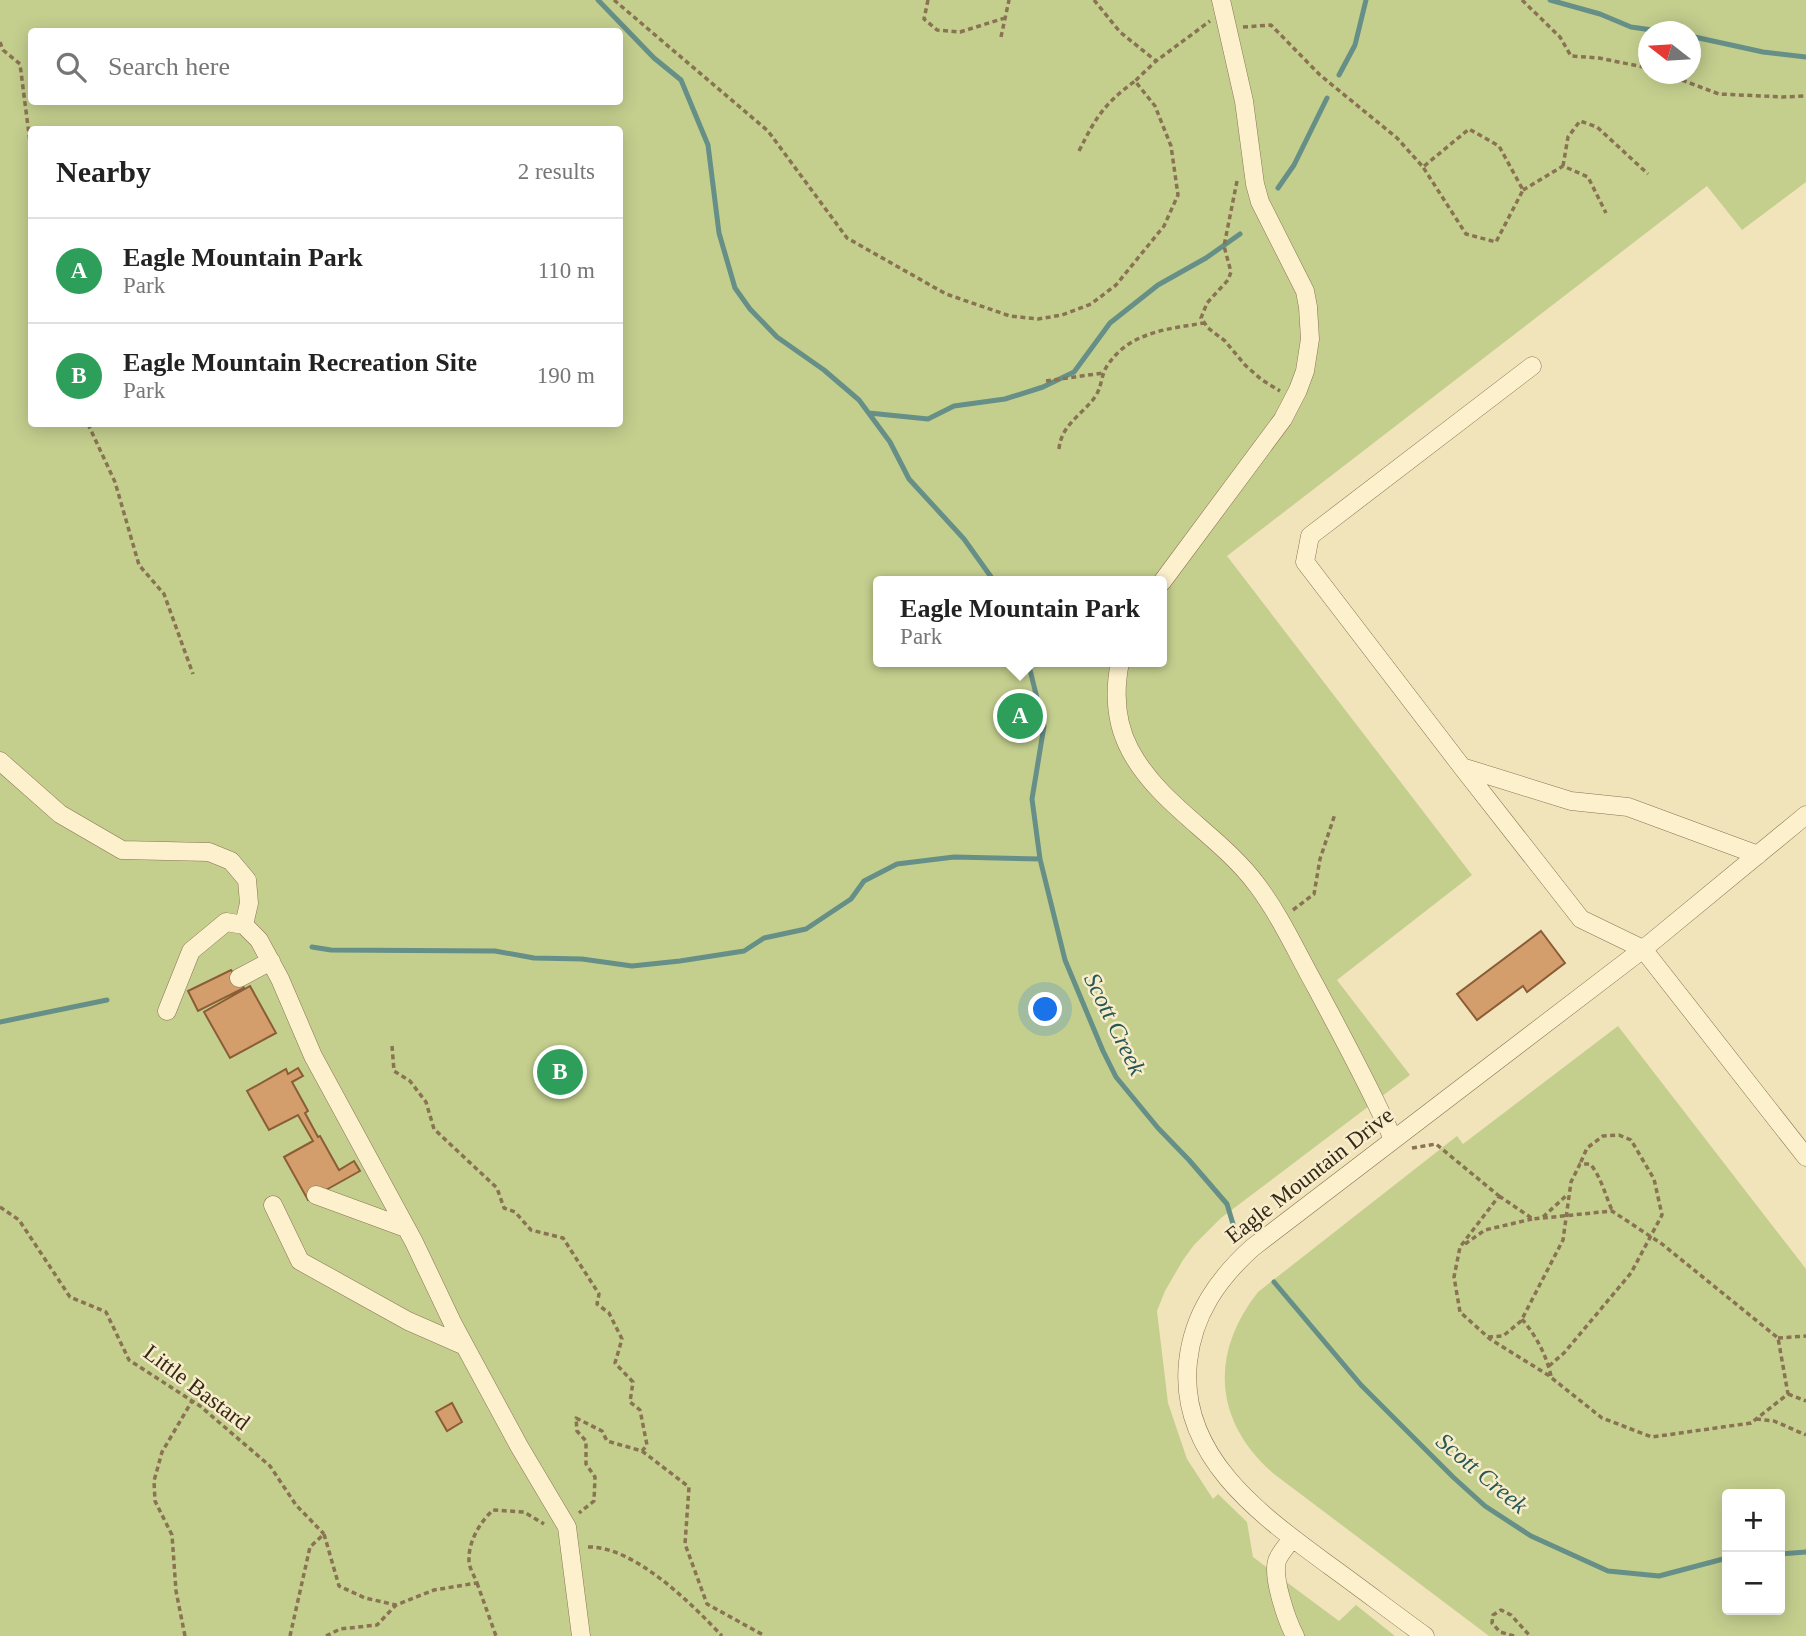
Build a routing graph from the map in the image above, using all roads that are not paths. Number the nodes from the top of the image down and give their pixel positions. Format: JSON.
{"nodes":[{"id":1,"x":1224,"y":13,"type":"edge"},
{"id":2,"x":1532,"y":366,"type":"dead end"},
{"id":3,"x":1166,"y":576,"type":"edge"},
{"id":4,"x":1119,"y":667,"type":"edge"},
{"id":5,"x":0,"y":761,"type":"edge"},
{"id":6,"x":1462,"y":767,"type":"junction"},
{"id":7,"x":1806,"y":816,"type":"edge"},
{"id":8,"x":1758,"y":855,"type":"junction"},
{"id":9,"x":244,"y":925,"type":"junction"},
{"id":10,"x":1643,"y":949,"type":"junction"},
{"id":11,"x":271,"y":961,"type":"junction"},
{"id":12,"x":239,"y":978,"type":"dead end"},
{"id":13,"x":167,"y":1011,"type":"dead end"},
{"id":14,"x":1393,"y":1139,"type":"junction"},
{"id":15,"x":1806,"y":1157,"type":"edge"},
{"id":16,"x":316,"y":1195,"type":"dead end"},
{"id":17,"x":273,"y":1205,"type":"dead end"},
{"id":18,"x":406,"y":1228,"type":"junction"},
{"id":19,"x":465,"y":1346,"type":"junction"},
{"id":20,"x":1292,"y":1538,"type":"junction"},
{"id":21,"x":580,"y":1636,"type":"edge"},
{"id":22,"x":1295,"y":1636,"type":"edge"},
{"id":23,"x":1425,"y":1636,"type":"edge"}],
"edges":[{"from":1,"to":3,"type":"street"},
{"from":2,"to":6,"type":"street"},
{"from":4,"to":14,"type":"street"},
{"from":5,"to":9,"type":"street"},
{"from":6,"to":8,"type":"street"},
{"from":6,"to":10,"type":"street"},
{"from":7,"to":8,"type":"street","name":"Eagle Mountain Drive"},
{"from":8,"to":10,"type":"street","name":"Eagle Mountain Drive"},
{"from":9,"to":11,"type":"street"},
{"from":9,"to":13,"type":"street"},
{"from":10,"to":14,"type":"street","name":"Eagle Mountain Drive"},
{"from":10,"to":15,"type":"street"},
{"from":11,"to":12,"type":"street"},
{"from":11,"to":18,"type":"street"},
{"from":14,"to":20,"type":"street","name":"Eagle Mountain Drive"},
{"from":16,"to":18,"type":"street"},
{"from":17,"to":19,"type":"street"},
{"from":18,"to":19,"type":"street"},
{"from":19,"to":21,"type":"street"},
{"from":20,"to":22,"type":"street"},
{"from":20,"to":23,"type":"street","name":"Eagle Mountain Drive"}]}
